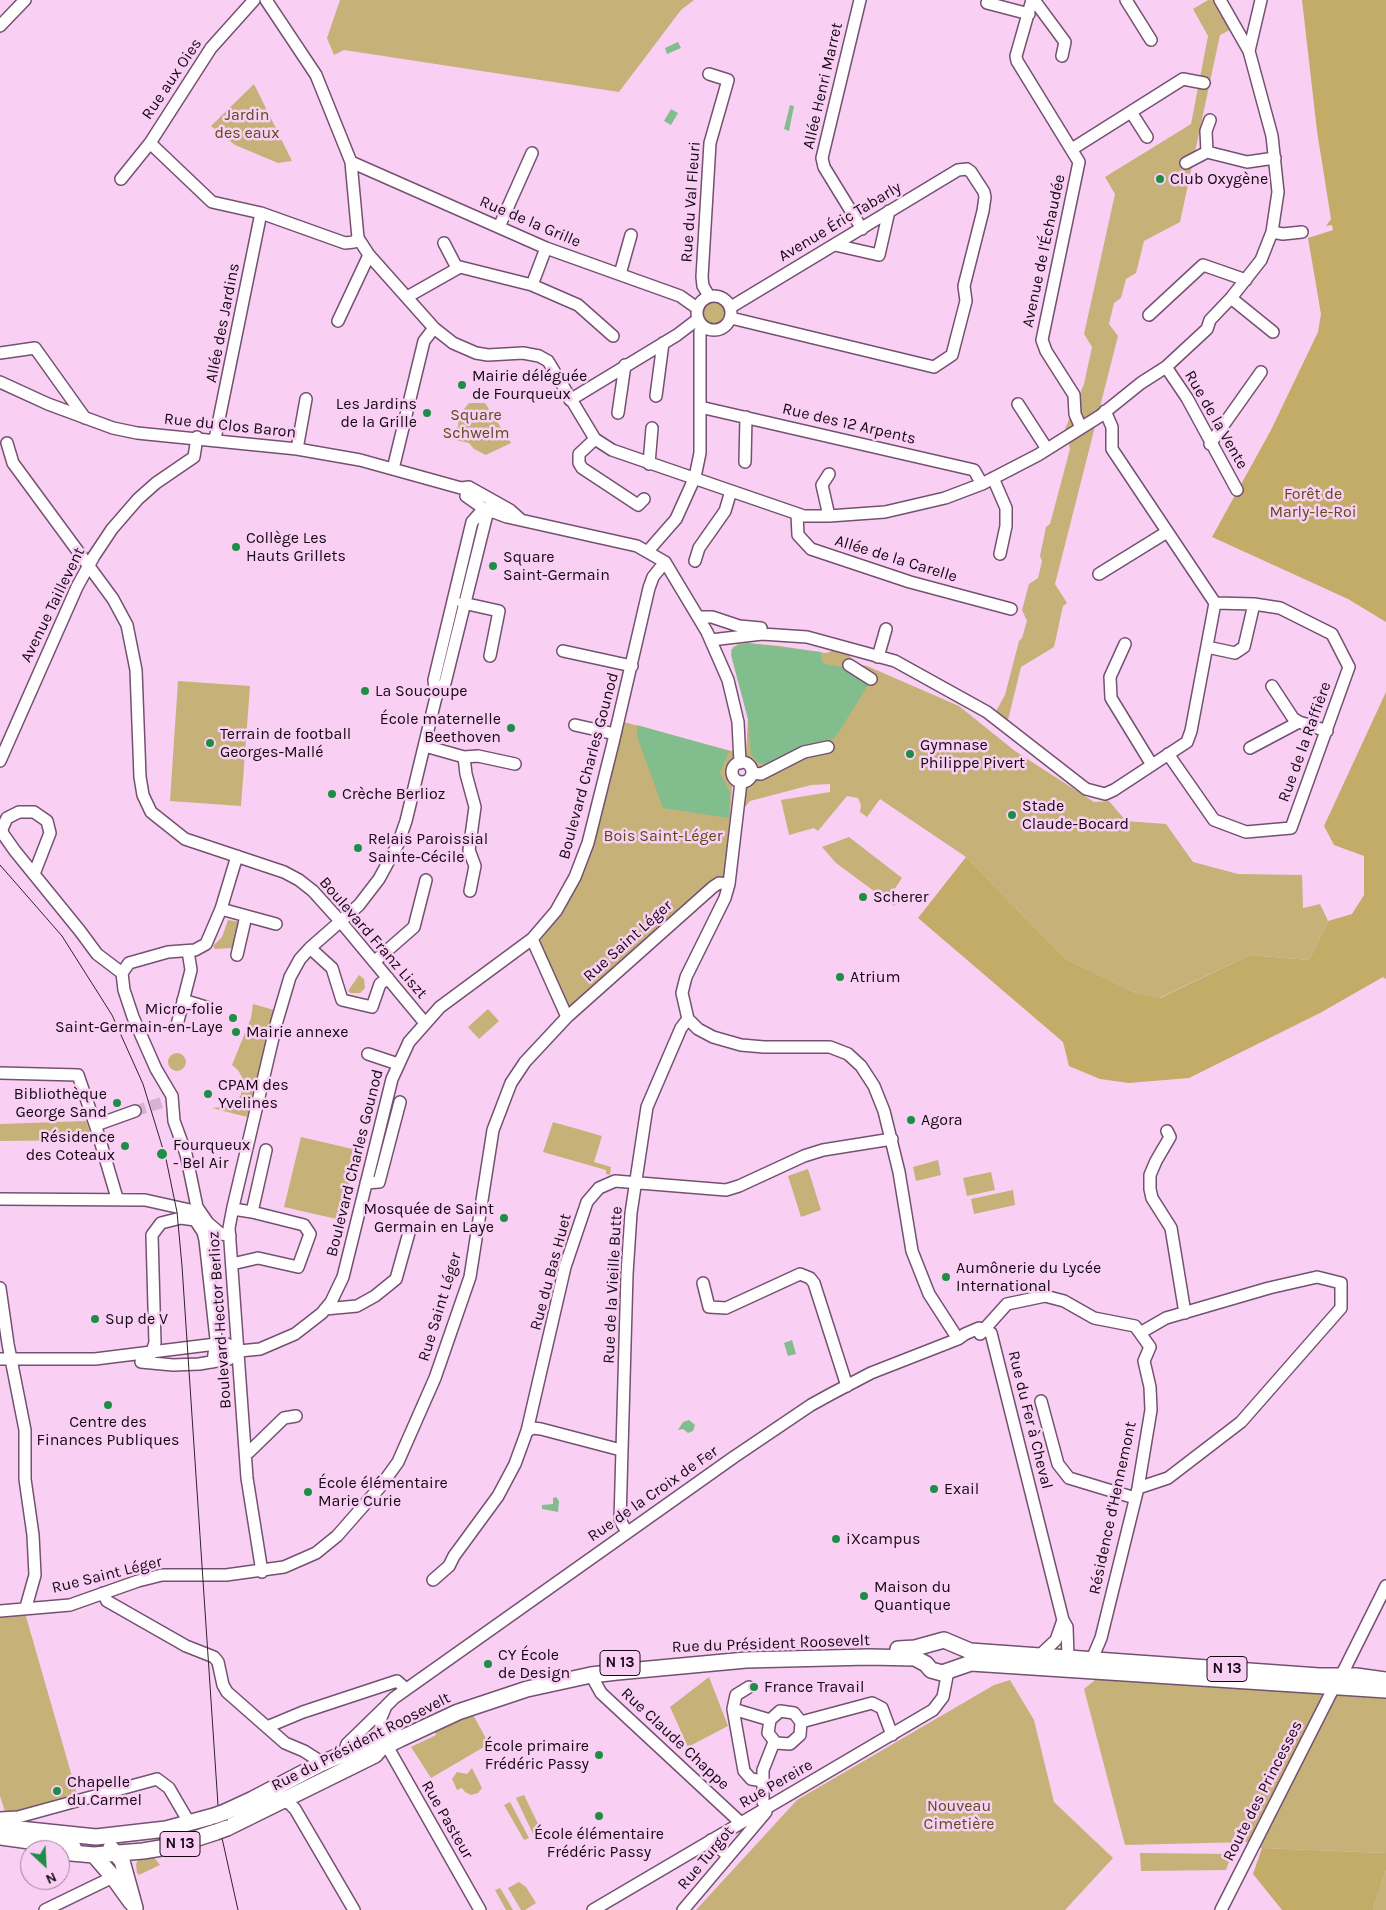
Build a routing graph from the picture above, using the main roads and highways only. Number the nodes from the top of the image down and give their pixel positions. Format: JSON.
{"nodes":[{"id":1,"x":930,"y":1644,"type":"junction"},
{"id":2,"x":952,"y":1645,"type":"junction"},
{"id":3,"x":929,"y":1667,"type":"junction"},
{"id":4,"x":950,"y":1670,"type":"junction"},
{"id":5,"x":1386,"y":1680,"type":"edge"},
{"id":6,"x":1338,"y":1682,"type":"junction"},
{"id":7,"x":1386,"y":1690,"type":"edge"},
{"id":8,"x":383,"y":1744,"type":"junction"},
{"id":9,"x":343,"y":1755,"type":"junction"},
{"id":10,"x":219,"y":1821,"type":"junction"},
{"id":11,"x":0,"y":1827,"type":"edge"},
{"id":12,"x":0,"y":1836,"type":"edge"},
{"id":13,"x":0,"y":1844,"type":"edge"},
{"id":14,"x":20,"y":1847,"type":"edge"},
{"id":15,"x":106,"y":1848,"type":"junction"},
{"id":16,"x":70,"y":1851,"type":"edge"},
{"id":17,"x":143,"y":1851,"type":"junction"},
{"id":18,"x":119,"y":1872,"type":"junction"},
{"id":19,"x":135,"y":1909,"type":"edge"}],
"edges":[{"from":1,"to":2,"type":"main road","name":"Rue du Président Roosevelt"},
{"from":1,"to":3,"type":"main road"},
{"from":1,"to":8,"type":"main road","name":"Rue du Président Roosevelt","number":"N 13"},
{"from":2,"to":4,"type":"main road"},
{"from":2,"to":6,"type":"main road","name":"Rue du Président Roosevelt","number":"N 13"},
{"from":3,"to":4,"type":"main road","name":"Rue du Président Roosevelt"},
{"from":3,"to":8,"type":"main road","name":"Rue du Président Roosevelt","number":"N 13"},
{"from":4,"to":6,"type":"main road","name":"Rue du Président Roosevelt","number":"N 13"},
{"from":5,"to":6,"type":"main road","name":"Rue du Président Roosevelt","number":"N 13"},
{"from":6,"to":7,"type":"main road","name":"Rue du Président Roosevelt","number":"N 13"},
{"from":8,"to":9,"type":"main road","name":"Rue du Président Roosevelt","number":"N 13"},
{"from":8,"to":10,"type":"main road"},
{"from":8,"to":10,"type":"main road","name":"Rue du Président Roosevelt","number":"N 13"},
{"from":9,"to":10,"type":"main road"},
{"from":9,"to":10,"type":"main road","name":"Rue du Président Roosevelt","number":"N 13"},
{"from":10,"to":15,"type":"main road"},
{"from":10,"to":15,"type":"main road","name":"Rue du Président Roosevelt","number":"N 13"},
{"from":10,"to":17,"type":"main road","name":"Rue du Président Roosevelt","number":"N 13"},
{"from":11,"to":15,"type":"main road","number":"N 13"},
{"from":12,"to":15,"type":"main road"},
{"from":13,"to":14,"type":"main road"},
{"from":15,"to":16,"type":"main road","number":"N 13"},
{"from":15,"to":17,"type":"main road","number":"N 13"},
{"from":15,"to":18,"type":"main road"},
{"from":17,"to":18,"type":"main road"},
{"from":18,"to":19,"type":"main road"}]}
